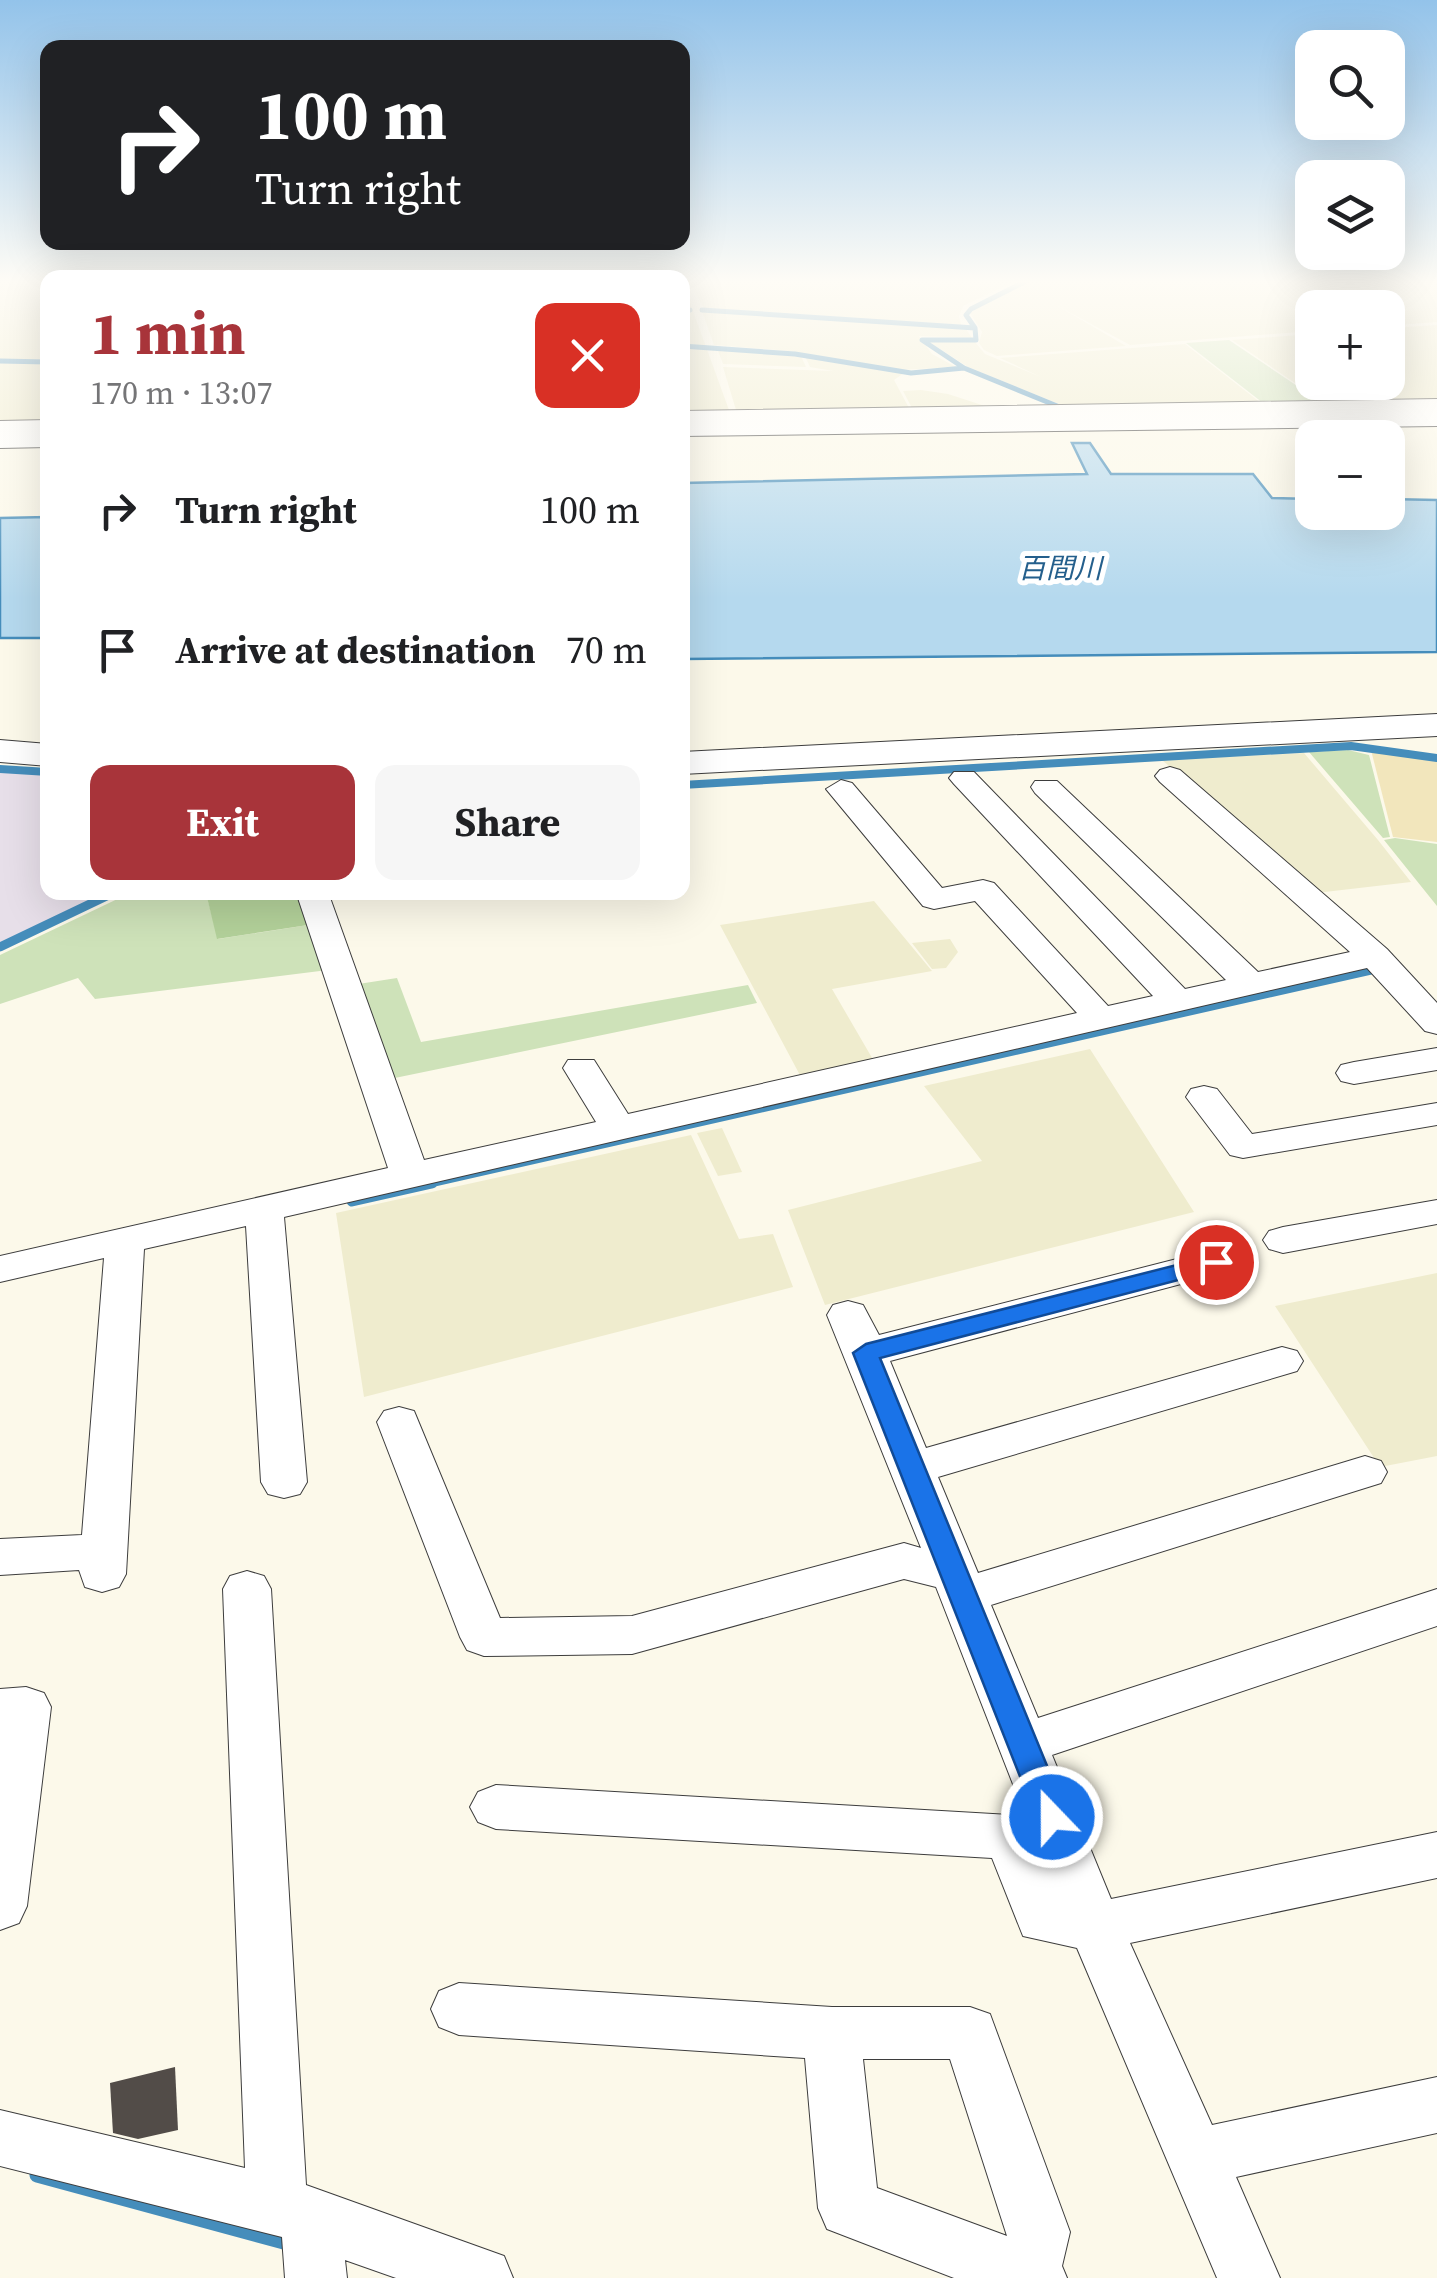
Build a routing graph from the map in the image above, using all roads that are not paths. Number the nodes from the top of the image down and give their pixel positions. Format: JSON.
{"nodes":[{"id":1,"x":1437,"y":405,"type":"edge"},
{"id":2,"x":690,"y":417,"type":"edge"},
{"id":3,"x":1437,"y":418,"type":"edge"},
{"id":4,"x":0,"y":428,"type":"edge"},
{"id":5,"x":40,"y":428,"type":"edge"},
{"id":6,"x":690,"y":428,"type":"edge"},
{"id":7,"x":40,"y":439,"type":"edge"},
{"id":8,"x":0,"y":440,"type":"edge"},
{"id":9,"x":1437,"y":725,"type":"edge"},
{"id":10,"x":0,"y":751,"type":"edge"},
{"id":11,"x":40,"y":754,"type":"edge"},
{"id":12,"x":690,"y":763,"type":"edge"},
{"id":13,"x":1170,"y":776,"type":"dead end"},
{"id":14,"x":964,"y":778,"type":"dead end"},
{"id":15,"x":1046,"y":787,"type":"dead end"},
{"id":16,"x":840,"y":789,"type":"dead end"},
{"id":17,"x":315,"y":900,"type":"edge"},
{"id":18,"x":1375,"y":956,"type":"junction"},
{"id":19,"x":1250,"y":984,"type":"junction"},
{"id":20,"x":1177,"y":1001,"type":"junction"},
{"id":21,"x":1428,"y":1002,"type":"edge"},
{"id":22,"x":1100,"y":1018,"type":"junction"},
{"id":23,"x":1437,"y":1059,"type":"edge"},
{"id":24,"x":581,"y":1068,"type":"dead end"},
{"id":25,"x":1354,"y":1073,"type":"dead end"},
{"id":26,"x":1204,"y":1097,"type":"dead end"},
{"id":27,"x":1437,"y":1114,"type":"edge"},
{"id":28,"x":618,"y":1128,"type":"junction"},
{"id":29,"x":410,"y":1176,"type":"junction"},
{"id":30,"x":1437,"y":1212,"type":"edge"},
{"id":31,"x":266,"y":1217,"type":"junction"},
{"id":32,"x":1283,"y":1240,"type":"dead end"},
{"id":33,"x":125,"y":1249,"type":"junction"},
{"id":34,"x":1216,"y":1262,"type":"dead end"},
{"id":35,"x":0,"y":1268,"type":"edge"},
{"id":36,"x":1282,"y":1361,"type":"dead end"},
{"id":37,"x":398,"y":1422,"type":"dead end"},
{"id":38,"x":913,"y":1468,"type":"junction"},
{"id":39,"x":1365,"y":1472,"type":"dead end"},
{"id":40,"x":284,"y":1482,"type":"dead end"},
{"id":41,"x":0,"y":1557,"type":"edge"},
{"id":42,"x":960,"y":1584,"type":"junction"},
{"id":43,"x":247,"y":1589,"type":"dead end"},
{"id":44,"x":1437,"y":1607,"type":"edge"},
{"id":45,"x":0,"y":1709,"type":"edge"},
{"id":46,"x":1023,"y":1744,"type":"junction"},
{"id":47,"x":496,"y":1807,"type":"dead end"},
{"id":48,"x":1437,"y":1855,"type":"edge"},
{"id":49,"x":0,"y":1906,"type":"edge"},
{"id":50,"x":1096,"y":1926,"type":"junction"},
{"id":51,"x":459,"y":2009,"type":"dead end"},
{"id":52,"x":832,"y":2033,"type":"junction"},
{"id":53,"x":1437,"y":2106,"type":"edge"},
{"id":54,"x":0,"y":2138,"type":"edge"},
{"id":55,"x":1196,"y":2157,"type":"junction"},
{"id":56,"x":307,"y":2240,"type":"edge"},
{"id":57,"x":1032,"y":2277,"type":"edge"},
{"id":58,"x":482,"y":2278,"type":"edge"},
{"id":59,"x":1249,"y":2278,"type":"edge"}],
"edges":[{"from":1,"to":2,"type":"street"},
{"from":3,"to":6,"type":"street"},
{"from":4,"to":5,"type":"street"},
{"from":7,"to":8,"type":"street"},
{"from":9,"to":12,"type":"street"},
{"from":10,"to":11,"type":"street"},
{"from":13,"to":18,"type":"street"},
{"from":14,"to":20,"type":"street"},
{"from":15,"to":19,"type":"street"},
{"from":16,"to":22,"type":"street"},
{"from":17,"to":29,"type":"street"},
{"from":18,"to":19,"type":"street"},
{"from":18,"to":21,"type":"street"},
{"from":19,"to":20,"type":"street"},
{"from":20,"to":22,"type":"street"},
{"from":22,"to":28,"type":"street"},
{"from":23,"to":25,"type":"street"},
{"from":24,"to":28,"type":"street"},
{"from":26,"to":27,"type":"street"},
{"from":28,"to":29,"type":"street"},
{"from":29,"to":31,"type":"street"},
{"from":30,"to":32,"type":"street"},
{"from":31,"to":33,"type":"street"},
{"from":31,"to":40,"type":"street"},
{"from":33,"to":35,"type":"street"},
{"from":33,"to":41,"type":"street"},
{"from":34,"to":38,"type":"street"},
{"from":36,"to":38,"type":"street"},
{"from":37,"to":42,"type":"street"},
{"from":38,"to":42,"type":"street"},
{"from":39,"to":42,"type":"street"},
{"from":42,"to":46,"type":"street"},
{"from":43,"to":56,"type":"street"},
{"from":44,"to":46,"type":"street"},
{"from":45,"to":49,"type":"street"},
{"from":46,"to":50,"type":"street"},
{"from":47,"to":50,"type":"street"},
{"from":48,"to":50,"type":"street"},
{"from":50,"to":55,"type":"street"},
{"from":51,"to":52,"type":"street"},
{"from":52,"to":57,"type":"street"},
{"from":52,"to":57,"type":"street"},
{"from":53,"to":55,"type":"street"},
{"from":54,"to":56,"type":"street"},
{"from":55,"to":59,"type":"street"},
{"from":56,"to":58,"type":"street"}]}
